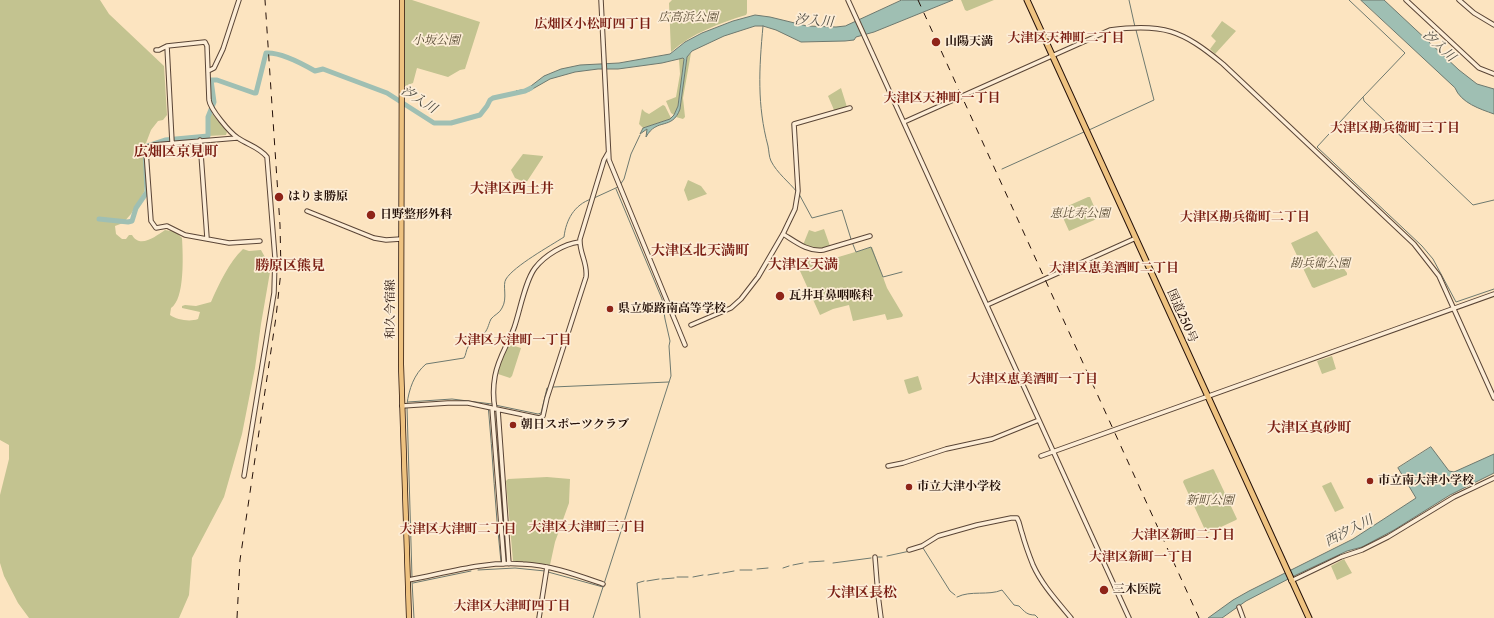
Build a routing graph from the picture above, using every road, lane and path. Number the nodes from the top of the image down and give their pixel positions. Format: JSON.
{"nodes":[{"id":1,"x":239,"y":0,"type":"edge"},
{"id":2,"x":402,"y":0,"type":"edge"},
{"id":3,"x":601,"y":0,"type":"edge"},
{"id":4,"x":848,"y":0,"type":"edge"},
{"id":5,"x":1028,"y":0,"type":"edge"},
{"id":6,"x":1406,"y":0,"type":"edge"},
{"id":7,"x":1459,"y":0,"type":"edge"},
{"id":8,"x":1494,"y":25,"type":"edge"},
{"id":9,"x":167,"y":46,"type":"junction"},
{"id":10,"x":156,"y":50,"type":"dead end"},
{"id":11,"x":1052,"y":55,"type":"junction"},
{"id":12,"x":208,"y":71,"type":"junction"},
{"id":13,"x":1494,"y":74,"type":"edge"},
{"id":14,"x":850,"y":108,"type":"dead end"},
{"id":15,"x":904,"y":122,"type":"junction"},
{"id":16,"x":237,"y":138,"type":"junction"},
{"id":17,"x":200,"y":140,"type":"junction"},
{"id":18,"x":172,"y":142,"type":"junction"},
{"id":19,"x":608,"y":153,"type":"junction"},
{"id":20,"x":307,"y":211,"type":"dead end"},
{"id":21,"x":783,"y":234,"type":"junction"},
{"id":22,"x":870,"y":236,"type":"dead end"},
{"id":23,"x":207,"y":238,"type":"junction"},
{"id":24,"x":1136,"y":238,"type":"junction"},
{"id":25,"x":401,"y":239,"type":"junction"},
{"id":26,"x":260,"y":241,"type":"dead end"},
{"id":27,"x":580,"y":242,"type":"junction"},
{"id":28,"x":1494,"y":294,"type":"edge"},
{"id":29,"x":987,"y":305,"type":"junction"},
{"id":30,"x":1453,"y":309,"type":"junction"},
{"id":31,"x":691,"y":325,"type":"dead end"},
{"id":32,"x":685,"y":345,"type":"dead end"},
{"id":33,"x":1207,"y":396,"type":"junction"},
{"id":34,"x":1494,"y":398,"type":"edge"},
{"id":35,"x":402,"y":406,"type":"junction"},
{"id":36,"x":495,"y":409,"type":"junction"},
{"id":37,"x":1039,"y":420,"type":"junction"},
{"id":38,"x":1054,"y":451,"type":"junction"},
{"id":39,"x":1041,"y":456,"type":"dead end"},
{"id":40,"x":888,"y":466,"type":"dead end"},
{"id":41,"x":244,"y":476,"type":"dead end"},
{"id":42,"x":1494,"y":478,"type":"edge"},
{"id":43,"x":909,"y":550,"type":"dead end"},
{"id":44,"x":875,"y":557,"type":"dead end"},
{"id":45,"x":504,"y":564,"type":"junction"},
{"id":46,"x":509,"y":564,"type":"junction"},
{"id":47,"x":547,"y":567,"type":"junction"},
{"id":48,"x":408,"y":580,"type":"junction"},
{"id":49,"x":1291,"y":581,"type":"junction"},
{"id":50,"x":603,"y":584,"type":"dead end"},
{"id":51,"x":1239,"y":607,"type":"dead end"},
{"id":52,"x":409,"y":618,"type":"edge"},
{"id":53,"x":539,"y":618,"type":"edge"},
{"id":54,"x":882,"y":618,"type":"edge"},
{"id":55,"x":1070,"y":618,"type":"edge"},
{"id":56,"x":1130,"y":618,"type":"edge"},
{"id":57,"x":1243,"y":618,"type":"edge"},
{"id":58,"x":1309,"y":618,"type":"edge"}],
"edges":[{"from":1,"to":12,"type":"street"},
{"from":2,"to":25,"type":"main road","name":"和久今宿線"},
{"from":3,"to":19,"type":"street"},
{"from":4,"to":15,"type":"street"},
{"from":5,"to":11,"type":"highway","name":"国道250号"},
{"from":6,"to":13,"type":"street"},
{"from":7,"to":8,"type":"street"},
{"from":9,"to":10,"type":"street"},
{"from":9,"to":12,"type":"street"},
{"from":9,"to":18,"type":"street"},
{"from":11,"to":15,"type":"street"},
{"from":11,"to":24,"type":"highway","name":"国道250号"},
{"from":11,"to":30,"type":"street"},
{"from":12,"to":16,"type":"street"},
{"from":14,"to":21,"type":"street"},
{"from":15,"to":29,"type":"street"},
{"from":16,"to":17,"type":"street"},
{"from":16,"to":41,"type":"street"},
{"from":17,"to":18,"type":"street"},
{"from":17,"to":23,"type":"street"},
{"from":18,"to":23,"type":"street"},
{"from":19,"to":27,"type":"street"},
{"from":19,"to":32,"type":"street"},
{"from":20,"to":25,"type":"street"},
{"from":21,"to":22,"type":"street"},
{"from":21,"to":31,"type":"street"},
{"from":23,"to":26,"type":"street"},
{"from":24,"to":29,"type":"street"},
{"from":24,"to":33,"type":"highway","name":"国道250号"},
{"from":25,"to":35,"type":"main road","name":"和久今宿線"},
{"from":27,"to":36,"type":"street"},
{"from":27,"to":36,"type":"street"},
{"from":28,"to":30,"type":"street"},
{"from":29,"to":37,"type":"street"},
{"from":30,"to":33,"type":"street"},
{"from":30,"to":34,"type":"street"},
{"from":33,"to":38,"type":"street"},
{"from":33,"to":49,"type":"highway","name":"国道250号"},
{"from":35,"to":36,"type":"street"},
{"from":35,"to":48,"type":"main road","name":"和久今宿線"},
{"from":36,"to":45,"type":"street"},
{"from":36,"to":46,"type":"street"},
{"from":37,"to":38,"type":"street"},
{"from":37,"to":40,"type":"street"},
{"from":38,"to":39,"type":"street"},
{"from":38,"to":56,"type":"street"},
{"from":42,"to":49,"type":"street"},
{"from":43,"to":55,"type":"street"},
{"from":44,"to":54,"type":"street"},
{"from":45,"to":46,"type":"street"},
{"from":45,"to":48,"type":"street"},
{"from":46,"to":47,"type":"street"},
{"from":47,"to":50,"type":"street"},
{"from":47,"to":53,"type":"street"},
{"from":48,"to":52,"type":"main road","name":"和久今宿線"},
{"from":49,"to":58,"type":"highway","name":"国道250号"},
{"from":51,"to":57,"type":"street"}]}
